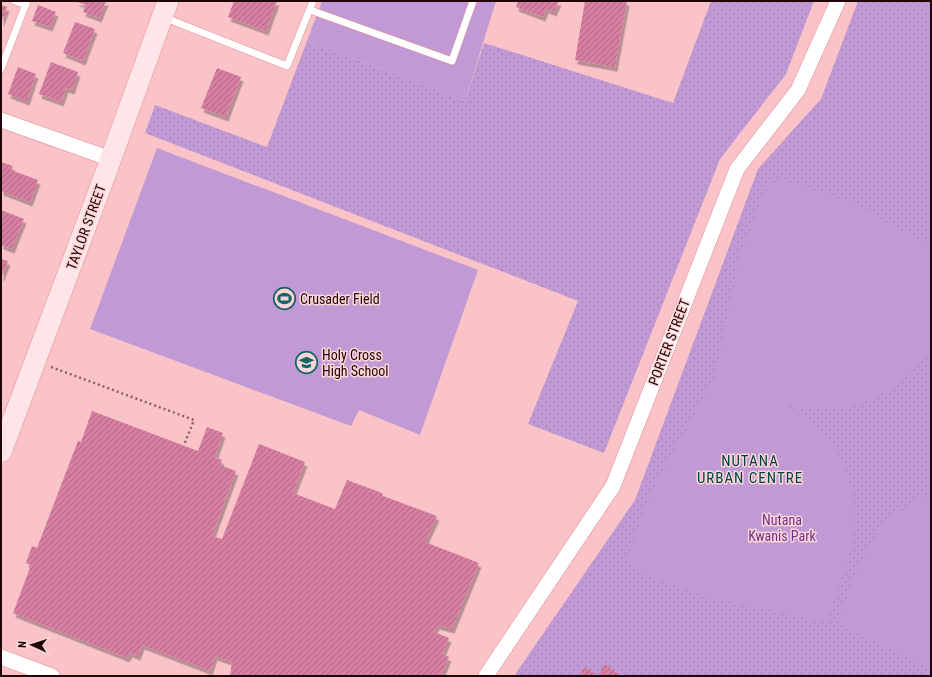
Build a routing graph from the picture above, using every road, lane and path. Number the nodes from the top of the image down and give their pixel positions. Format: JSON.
{"nodes":[{"id":1,"x":15,"y":1,"type":"edge"},
{"id":2,"x":313,"y":1,"type":"edge"},
{"id":3,"x":473,"y":1,"type":"edge"},
{"id":4,"x":838,"y":1,"type":"edge"},
{"id":5,"x":27,"y":3,"type":"edge"},
{"id":6,"x":165,"y":9,"type":"edge"},
{"id":7,"x":310,"y":10,"type":"junction"},
{"id":8,"x":1,"y":70,"type":"edge"},
{"id":9,"x":1,"y":120,"type":"edge"},
{"id":10,"x":110,"y":159,"type":"junction"},
{"id":11,"x":36,"y":361,"type":"junction"},
{"id":12,"x":184,"y":445,"type":"dead end"},
{"id":13,"x":1,"y":452,"type":"edge"},
{"id":14,"x":1,"y":657,"type":"edge"},
{"id":15,"x":52,"y":676,"type":"edge"},
{"id":16,"x":486,"y":676,"type":"edge"}],
"edges":[{"from":1,"to":5,"type":"lane"},
{"from":2,"to":7,"type":"lane"},
{"from":3,"to":7,"type":"lane"},
{"from":4,"to":16,"type":"street","name":"PORTER STREET"},
{"from":5,"to":8,"type":"lane"},
{"from":6,"to":7,"type":"lane"},
{"from":6,"to":10,"type":"main road","name":"TAYLOR STREET"},
{"from":9,"to":10,"type":"street"},
{"from":10,"to":11,"type":"main road","name":"TAYLOR STREET"},
{"from":11,"to":12,"type":"path"},
{"from":11,"to":13,"type":"main road","name":"TAYLOR STREET"},
{"from":14,"to":15,"type":"street"}]}
